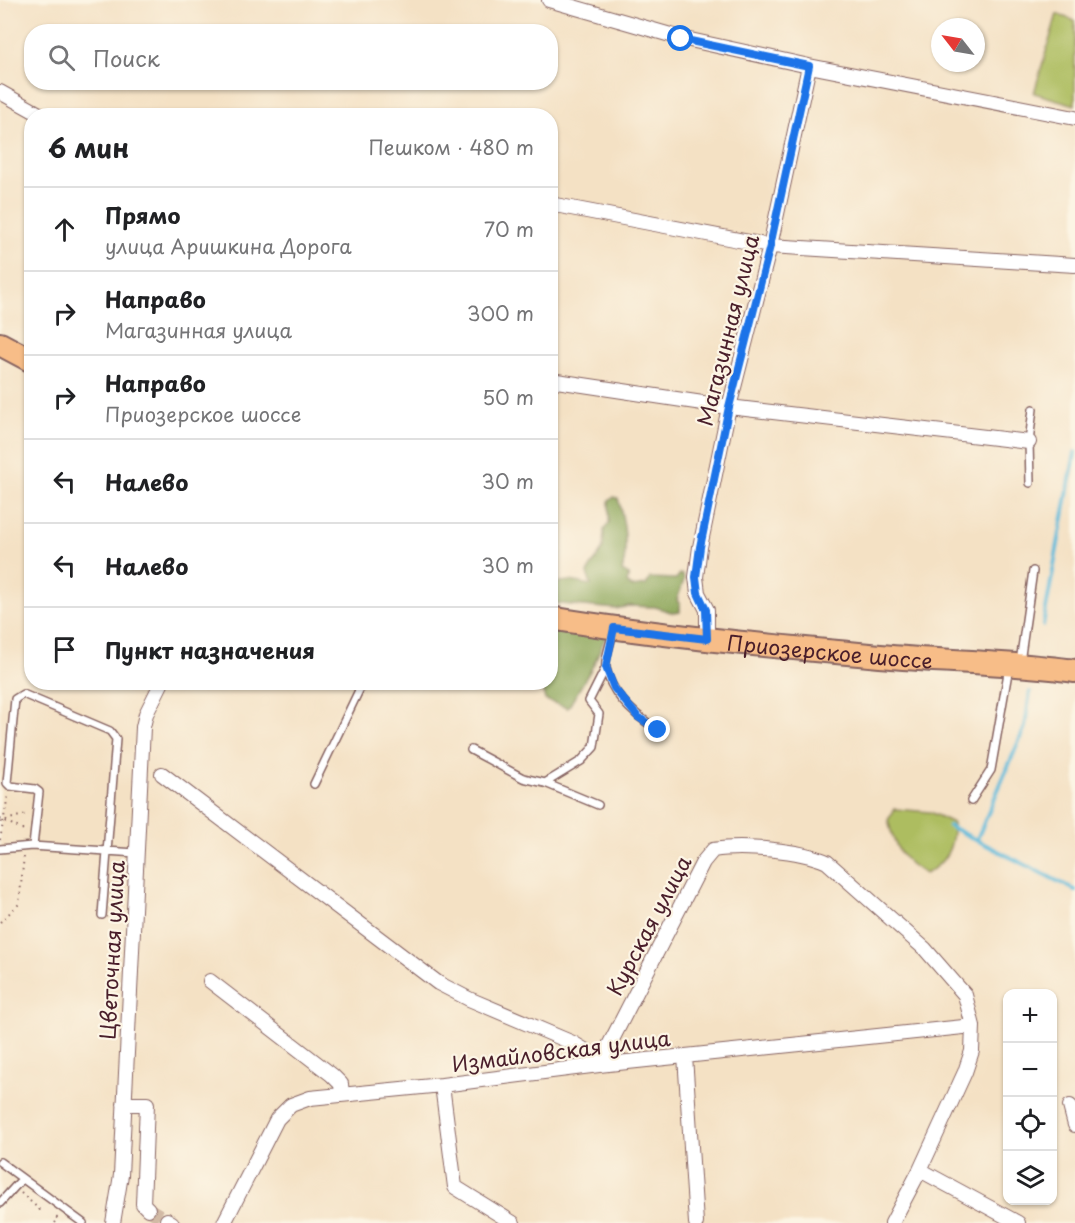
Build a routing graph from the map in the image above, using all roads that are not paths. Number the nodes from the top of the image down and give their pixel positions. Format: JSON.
{"nodes":[{"id":1,"x":549,"y":0,"type":"edge"},
{"id":2,"x":809,"y":66,"type":"junction"},
{"id":3,"x":0,"y":92,"type":"edge"},
{"id":4,"x":29,"y":108,"type":"edge"},
{"id":5,"x":1075,"y":118,"type":"edge"},
{"id":6,"x":558,"y":206,"type":"edge"},
{"id":7,"x":770,"y":246,"type":"junction"},
{"id":8,"x":1075,"y":266,"type":"edge"},
{"id":9,"x":0,"y":344,"type":"edge"},
{"id":10,"x":24,"y":357,"type":"edge"},
{"id":11,"x":558,"y":381,"type":"edge"},
{"id":12,"x":729,"y":407,"type":"junction"},
{"id":13,"x":1033,"y":410,"type":"dead end"},
{"id":14,"x":1029,"y":442,"type":"junction"},
{"id":15,"x":1030,"y":483,"type":"dead end"},
{"id":16,"x":1033,"y":571,"type":"dead end"},
{"id":17,"x":558,"y":619,"type":"edge"},
{"id":18,"x":614,"y":628,"type":"junction"},
{"id":19,"x":707,"y":639,"type":"junction"},
{"id":20,"x":1014,"y":665,"type":"junction"},
{"id":21,"x":606,"y":667,"type":"junction"},
{"id":22,"x":1075,"y":671,"type":"edge"},
{"id":23,"x":158,"y":690,"type":"edge"},
{"id":24,"x":359,"y":690,"type":"edge"},
{"id":25,"x":658,"y":730,"type":"dead end"},
{"id":26,"x":471,"y":750,"type":"dead end"},
{"id":27,"x":162,"y":774,"type":"dead end"},
{"id":28,"x":545,"y":783,"type":"junction"},
{"id":29,"x":314,"y":784,"type":"dead end"},
{"id":30,"x":971,"y":801,"type":"dead end"},
{"id":31,"x":598,"y":805,"type":"dead end"},
{"id":32,"x":33,"y":846,"type":"junction"},
{"id":33,"x":0,"y":849,"type":"edge"},
{"id":34,"x":107,"y":851,"type":"junction"},
{"id":35,"x":136,"y":853,"type":"junction"},
{"id":36,"x":102,"y":915,"type":"dead end"},
{"id":37,"x":210,"y":981,"type":"dead end"},
{"id":38,"x":973,"y":1026,"type":"junction"},
{"id":39,"x":685,"y":1056,"type":"junction"},
{"id":40,"x":599,"y":1065,"type":"junction"},
{"id":41,"x":442,"y":1085,"type":"junction"},
{"id":42,"x":342,"y":1095,"type":"junction"},
{"id":43,"x":124,"y":1104,"type":"junction"},
{"id":44,"x":1070,"y":1106,"type":"dead end"},
{"id":45,"x":1075,"y":1125,"type":"edge"},
{"id":46,"x":0,"y":1162,"type":"edge"},
{"id":47,"x":920,"y":1170,"type":"junction"},
{"id":48,"x":22,"y":1179,"type":"junction"},
{"id":49,"x":0,"y":1203,"type":"edge"},
{"id":50,"x":148,"y":1209,"type":"dead end"},
{"id":51,"x":83,"y":1223,"type":"edge"},
{"id":52,"x":112,"y":1223,"type":"edge"},
{"id":53,"x":224,"y":1223,"type":"edge"},
{"id":54,"x":513,"y":1223,"type":"edge"},
{"id":55,"x":696,"y":1223,"type":"edge"},
{"id":56,"x":892,"y":1223,"type":"edge"},
{"id":57,"x":1018,"y":1223,"type":"edge"}],
"edges":[{"from":1,"to":2,"type":"street"},
{"from":2,"to":5,"type":"street"},
{"from":2,"to":7,"type":"street","name":"Магазинная улица"},
{"from":3,"to":4,"type":"street"},
{"from":6,"to":7,"type":"street"},
{"from":7,"to":8,"type":"street"},
{"from":7,"to":12,"type":"street","name":"Магазинная улица"},
{"from":9,"to":10,"type":"main road"},
{"from":11,"to":12,"type":"street"},
{"from":12,"to":14,"type":"street"},
{"from":12,"to":19,"type":"street","name":"Магазинная улица"},
{"from":13,"to":14,"type":"lane"},
{"from":14,"to":15,"type":"lane"},
{"from":16,"to":20,"type":"lane"},
{"from":17,"to":18,"type":"main road","name":"Приозерское шоссе"},
{"from":18,"to":19,"type":"main road","name":"Приозерское шоссе"},
{"from":18,"to":21,"type":"lane"},
{"from":19,"to":20,"type":"main road","name":"Приозерское шоссе"},
{"from":20,"to":22,"type":"main road","name":"Приозерское шоссе"},
{"from":20,"to":30,"type":"lane"},
{"from":21,"to":25,"type":"lane"},
{"from":21,"to":28,"type":"lane"},
{"from":23,"to":35,"type":"street","name":"Цветочная улица"},
{"from":24,"to":29,"type":"lane"},
{"from":26,"to":28,"type":"lane"},
{"from":27,"to":40,"type":"street"},
{"from":28,"to":31,"type":"lane"},
{"from":32,"to":33,"type":"lane"},
{"from":32,"to":34,"type":"lane"},
{"from":32,"to":34,"type":"lane"},
{"from":34,"to":35,"type":"lane"},
{"from":34,"to":36,"type":"lane"},
{"from":35,"to":43,"type":"street","name":"Цветочная улица"},
{"from":37,"to":42,"type":"street"},
{"from":38,"to":39,"type":"street","name":"Измайловская улица"},
{"from":38,"to":40,"type":"street","name":"Курская улица"},
{"from":38,"to":47,"type":"street","name":"Курская улица"},
{"from":39,"to":40,"type":"street","name":"Измайловская улица"},
{"from":39,"to":55,"type":"street"},
{"from":40,"to":41,"type":"street","name":"Измайловская улица"},
{"from":41,"to":42,"type":"street","name":"Измайловская улица"},
{"from":41,"to":54,"type":"street"},
{"from":42,"to":53,"type":"street","name":"Измайловская улица"},
{"from":43,"to":50,"type":"street"},
{"from":43,"to":52,"type":"street","name":"Цветочная улица"},
{"from":44,"to":45,"type":"street"},
{"from":46,"to":48,"type":"lane"},
{"from":47,"to":56,"type":"street","name":"Курская улица"},
{"from":47,"to":57,"type":"street"},
{"from":48,"to":49,"type":"lane"},
{"from":48,"to":51,"type":"lane"}]}
